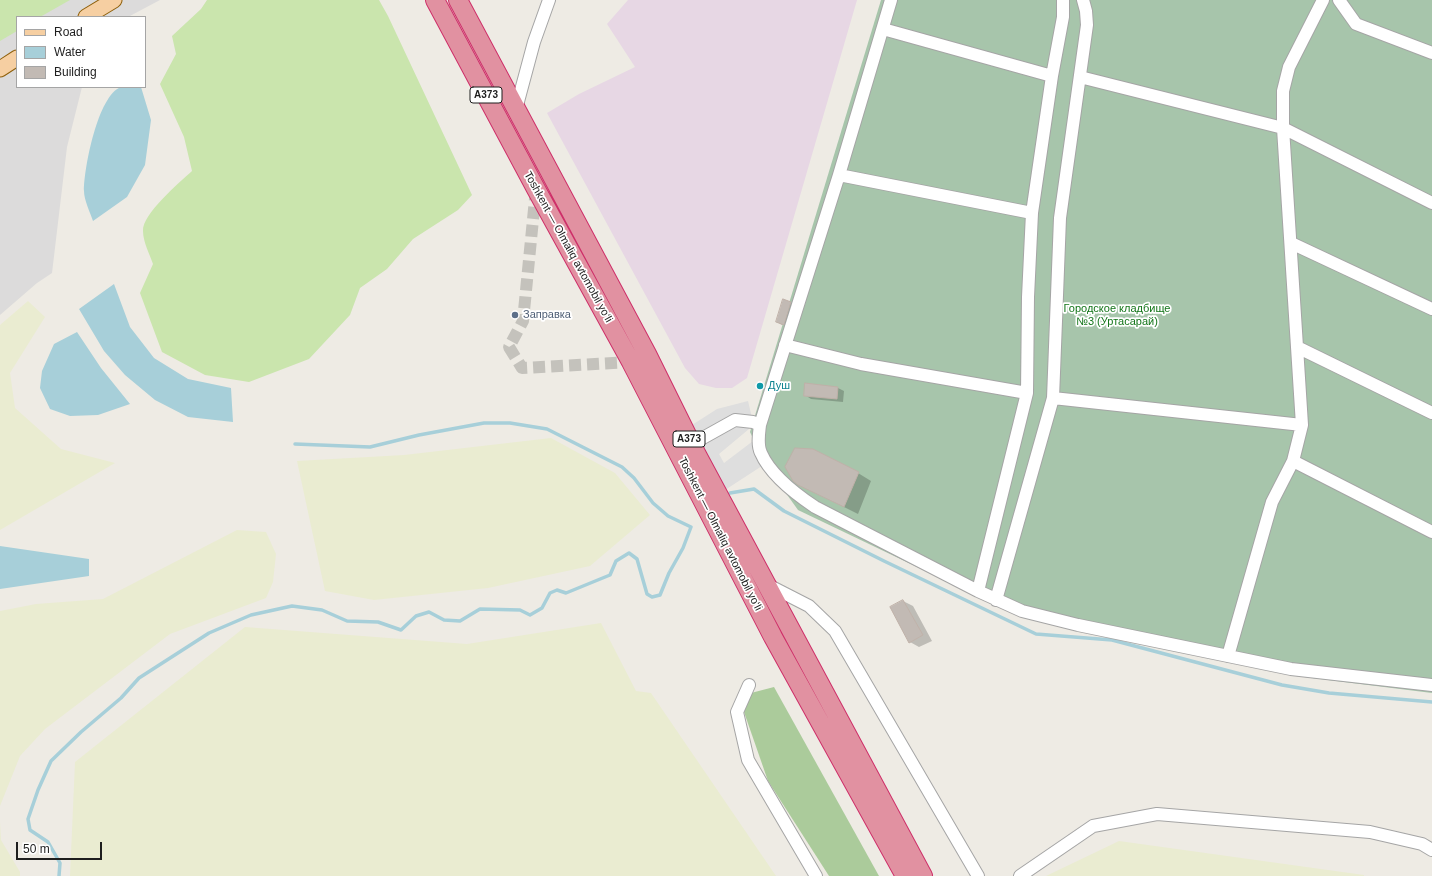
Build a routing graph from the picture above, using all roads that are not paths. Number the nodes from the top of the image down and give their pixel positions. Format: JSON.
{"nodes":[{"id":1,"x":114,"y":0,"type":"edge"},
{"id":2,"x":435,"y":0,"type":"edge"},
{"id":3,"x":458,"y":0,"type":"edge"},
{"id":4,"x":550,"y":0,"type":"edge"},
{"id":5,"x":891,"y":0,"type":"edge"},
{"id":6,"x":1063,"y":0,"type":"edge"},
{"id":7,"x":1083,"y":0,"type":"edge"},
{"id":8,"x":1323,"y":0,"type":"edge"},
{"id":9,"x":1339,"y":0,"type":"edge"},
{"id":10,"x":88,"y":16,"type":"edge"},
{"id":11,"x":883,"y":29,"type":"junction"},
{"id":12,"x":1432,"y":53,"type":"edge"},
{"id":13,"x":16,"y":59,"type":"edge"},
{"id":14,"x":0,"y":69,"type":"edge"},
{"id":15,"x":1052,"y":76,"type":"junction"},
{"id":16,"x":1080,"y":77,"type":"junction"},
{"id":17,"x":516,"y":109,"type":"junction"},
{"id":18,"x":1283,"y":128,"type":"junction"},
{"id":19,"x":839,"y":175,"type":"junction"},
{"id":20,"x":1432,"y":203,"type":"edge"},
{"id":21,"x":1032,"y":213,"type":"junction"},
{"id":22,"x":1291,"y":243,"type":"junction"},
{"id":23,"x":1432,"y":309,"type":"edge"},
{"id":24,"x":785,"y":345,"type":"junction"},
{"id":25,"x":1297,"y":347,"type":"junction"},
{"id":26,"x":1027,"y":393,"type":"junction"},
{"id":27,"x":1053,"y":398,"type":"junction"},
{"id":28,"x":1432,"y":413,"type":"edge"},
{"id":29,"x":760,"y":425,"type":"junction"},
{"id":30,"x":1302,"y":425,"type":"junction"},
{"id":31,"x":692,"y":444,"type":"junction"},
{"id":32,"x":1293,"y":461,"type":"junction"},
{"id":33,"x":1432,"y":532,"type":"edge"},
{"id":34,"x":766,"y":584,"type":"junction"},
{"id":35,"x":978,"y":591,"type":"junction"},
{"id":36,"x":996,"y":600,"type":"junction"},
{"id":37,"x":1228,"y":656,"type":"junction"},
{"id":38,"x":749,"y":685,"type":"dead end"},
{"id":39,"x":1432,"y":685,"type":"edge"},
{"id":40,"x":1432,"y":850,"type":"edge"},
{"id":41,"x":816,"y":876,"type":"edge"},
{"id":42,"x":905,"y":876,"type":"edge"},
{"id":43,"x":923,"y":876,"type":"edge"},
{"id":44,"x":978,"y":876,"type":"edge"},
{"id":45,"x":1020,"y":876,"type":"edge"}],
"edges":[{"from":1,"to":10,"type":"main road"},
{"from":2,"to":42,"type":"highway","name":"Toshkent — Olmaliq avtomobil yo‘li","number":"A373"},
{"from":3,"to":17,"type":"highway","name":"Toshkent — Olmaliq avtomobil yo‘li","number":"A373"},
{"from":4,"to":17,"type":"street"},
{"from":5,"to":11,"type":"street"},
{"from":6,"to":15,"type":"street"},
{"from":7,"to":16,"type":"street"},
{"from":8,"to":18,"type":"street"},
{"from":9,"to":12,"type":"street"},
{"from":11,"to":15,"type":"street"},
{"from":11,"to":19,"type":"street"},
{"from":13,"to":14,"type":"main road"},
{"from":15,"to":21,"type":"street"},
{"from":16,"to":18,"type":"street"},
{"from":16,"to":27,"type":"street"},
{"from":17,"to":31,"type":"highway","name":"Toshkent — Olmaliq avtomobil yo‘li","number":"A373"},
{"from":18,"to":20,"type":"street"},
{"from":18,"to":22,"type":"street"},
{"from":19,"to":21,"type":"street"},
{"from":19,"to":24,"type":"street"},
{"from":21,"to":26,"type":"street"},
{"from":22,"to":23,"type":"street"},
{"from":22,"to":25,"type":"street"},
{"from":24,"to":26,"type":"street"},
{"from":24,"to":29,"type":"street"},
{"from":25,"to":28,"type":"street"},
{"from":25,"to":30,"type":"street"},
{"from":26,"to":35,"type":"street"},
{"from":27,"to":30,"type":"street"},
{"from":27,"to":36,"type":"street"},
{"from":29,"to":31,"type":"street"},
{"from":29,"to":35,"type":"street"},
{"from":30,"to":32,"type":"street"},
{"from":31,"to":34,"type":"highway","name":"Toshkent — Olmaliq avtomobil yo‘li","number":"A373"},
{"from":32,"to":33,"type":"street"},
{"from":32,"to":37,"type":"street"},
{"from":34,"to":43,"type":"highway","name":"Toshkent — Olmaliq avtomobil yo‘li","number":"A373"},
{"from":34,"to":44,"type":"street"},
{"from":35,"to":36,"type":"street"},
{"from":36,"to":37,"type":"street"},
{"from":37,"to":39,"type":"street"},
{"from":38,"to":41,"type":"street"},
{"from":40,"to":45,"type":"street"}]}
